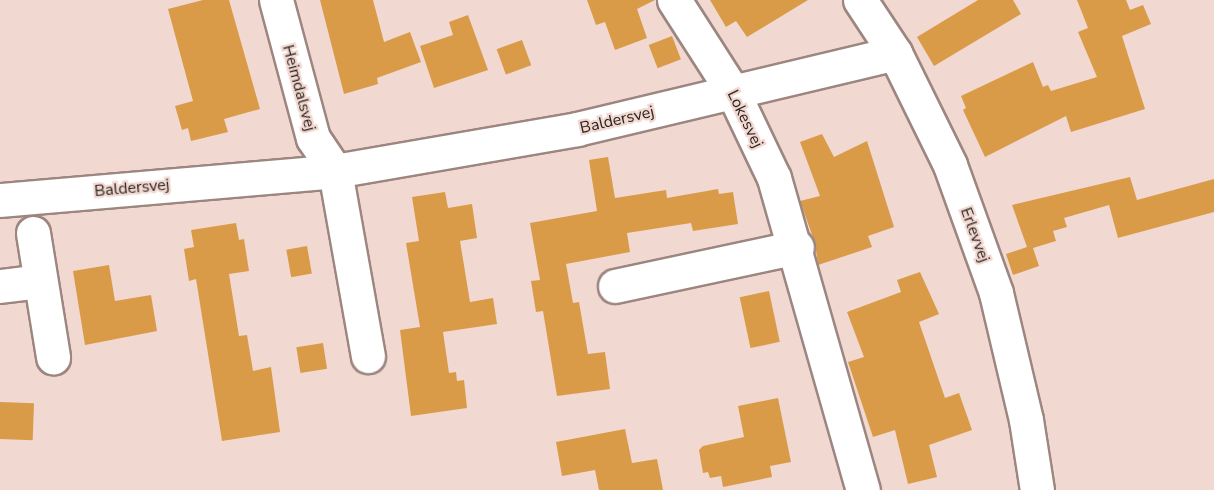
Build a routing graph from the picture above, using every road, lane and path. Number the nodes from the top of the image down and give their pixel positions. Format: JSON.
{"nodes":[{"id":1,"x":276,"y":0,"type":"edge"},
{"id":2,"x":674,"y":0,"type":"edge"},
{"id":3,"x":860,"y":0,"type":"edge"},
{"id":4,"x":895,"y":53,"type":"junction"},
{"id":5,"x":733,"y":92,"type":"junction"},
{"id":6,"x":335,"y":171,"type":"junction"},
{"id":7,"x":0,"y":200,"type":"edge"},
{"id":8,"x":33,"y":232,"type":"dead end"},
{"id":9,"x":797,"y":247,"type":"junction"},
{"id":10,"x":40,"y":281,"type":"junction"},
{"id":11,"x":0,"y":286,"type":"edge"},
{"id":12,"x":615,"y":286,"type":"dead end"},
{"id":13,"x":368,"y":356,"type":"dead end"},
{"id":14,"x":52,"y":357,"type":"dead end"},
{"id":15,"x":863,"y":490,"type":"edge"},
{"id":16,"x":1037,"y":490,"type":"edge"}],
"edges":[{"from":1,"to":6,"type":"street","name":"Heimdalsvej"},
{"from":2,"to":5,"type":"street","name":"Lokesvej"},
{"from":3,"to":4,"type":"street","name":"Erlevvej"},
{"from":4,"to":5,"type":"street","name":"Baldersvej"},
{"from":4,"to":16,"type":"street","name":"Erlevvej"},
{"from":5,"to":6,"type":"street","name":"Baldersvej"},
{"from":5,"to":9,"type":"street","name":"Lokesvej"},
{"from":6,"to":7,"type":"street","name":"Baldersvej"},
{"from":6,"to":13,"type":"street"},
{"from":8,"to":10,"type":"street"},
{"from":9,"to":12,"type":"street"},
{"from":9,"to":15,"type":"street","name":"Lokesvej"},
{"from":10,"to":11,"type":"street"},
{"from":10,"to":14,"type":"street"}]}
